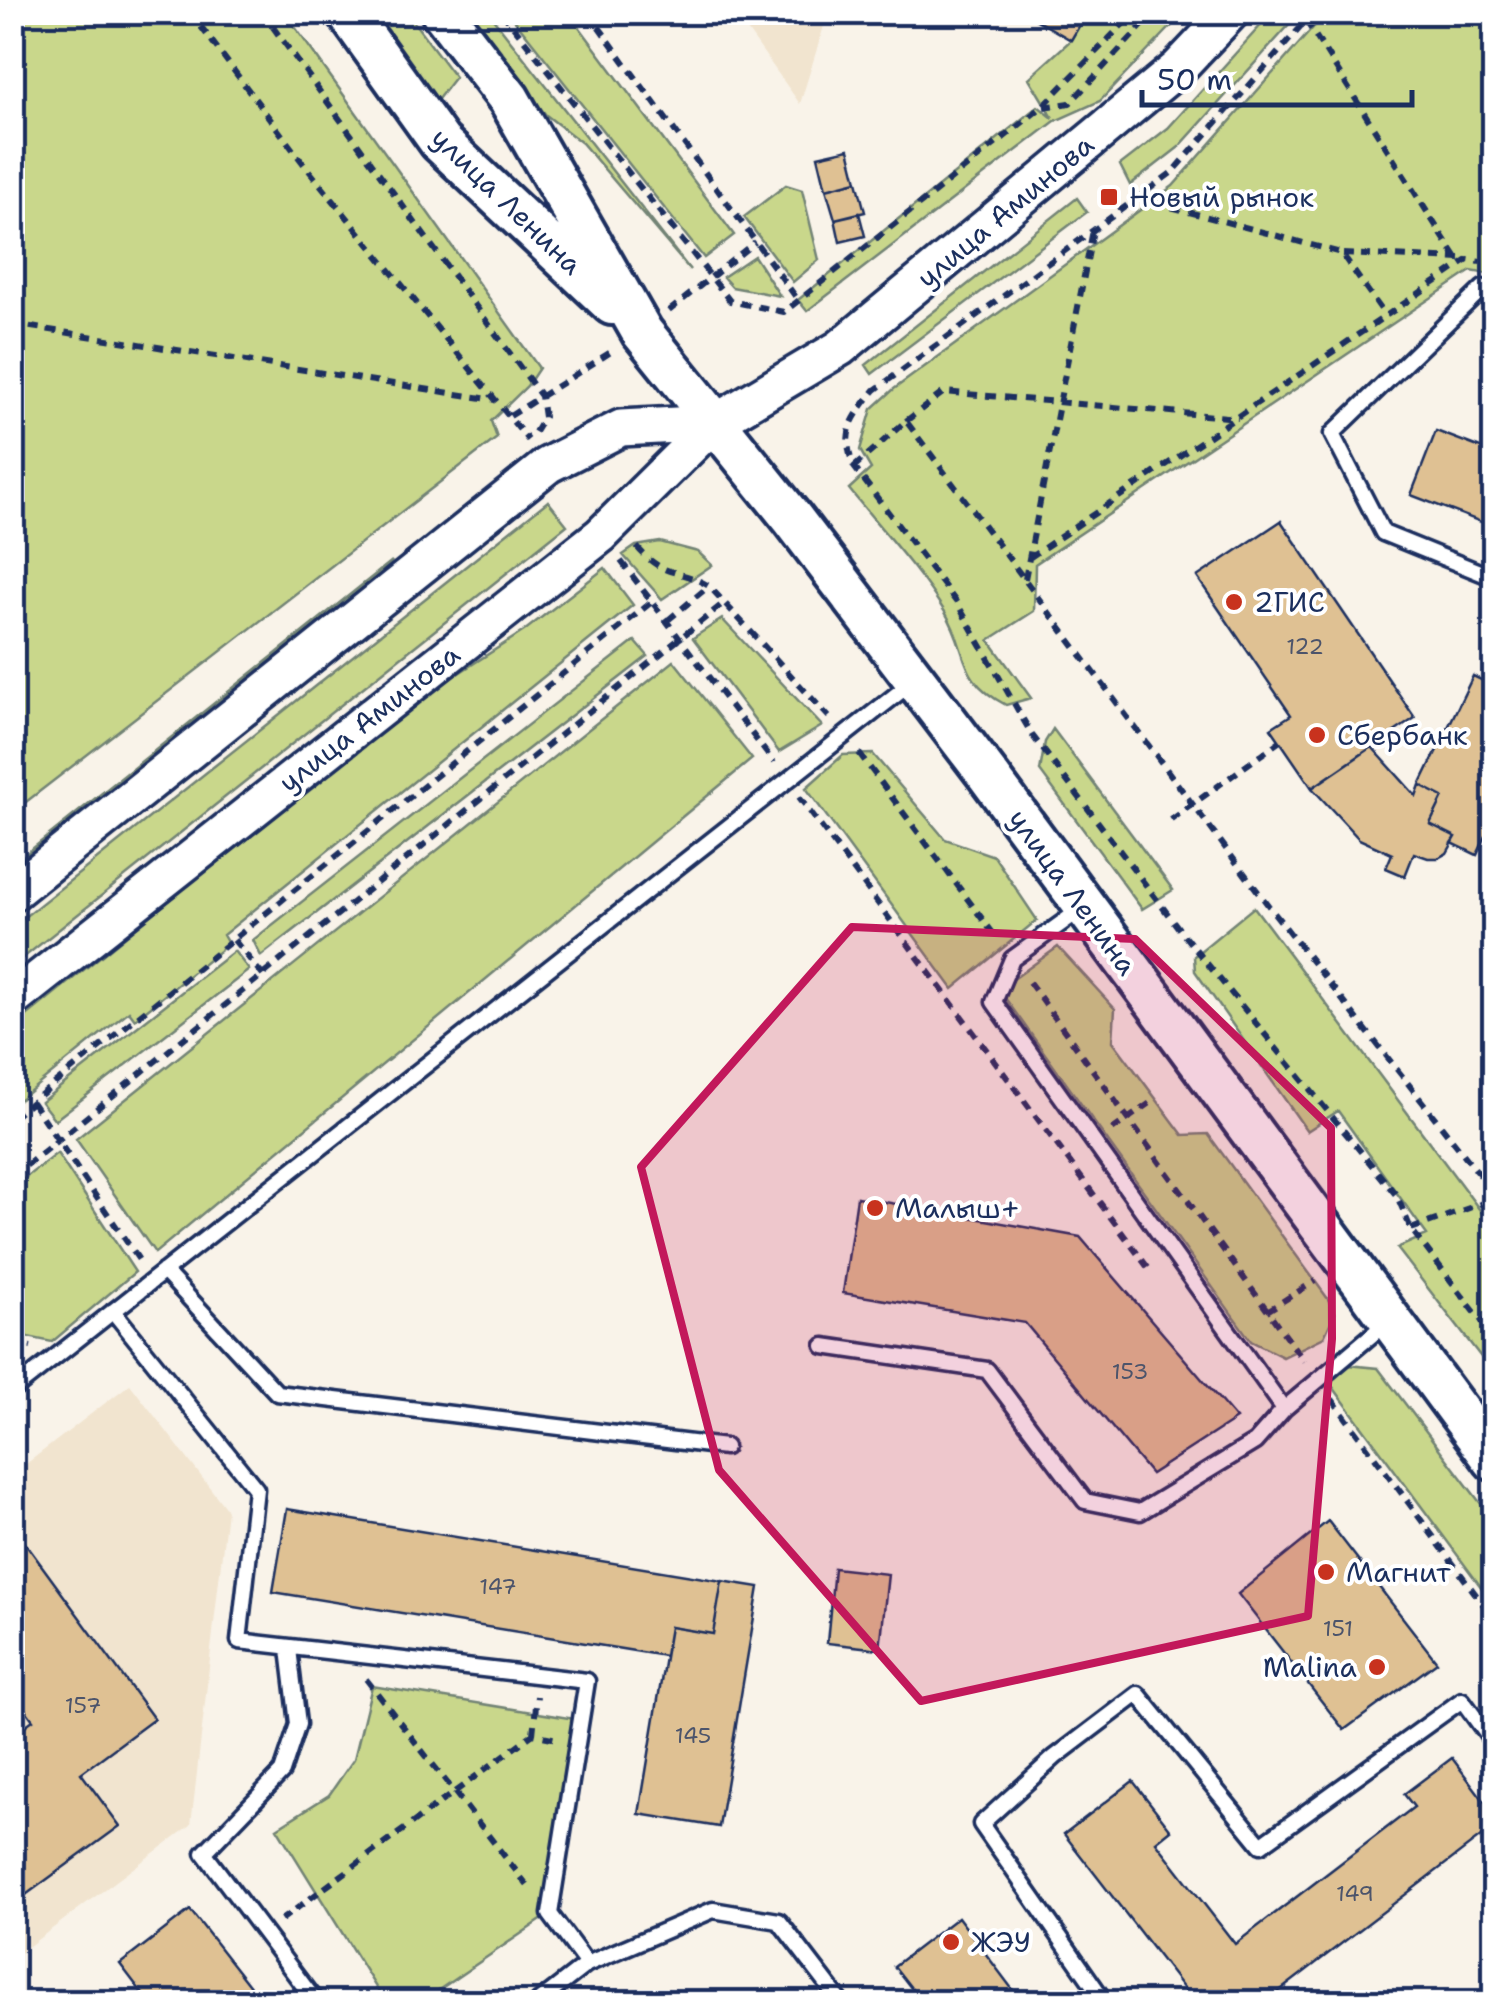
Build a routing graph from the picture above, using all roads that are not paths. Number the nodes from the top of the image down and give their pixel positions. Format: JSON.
{"nodes":[{"id":1,"x":346,"y":12,"type":"edge"},
{"id":2,"x":442,"y":12,"type":"edge"},
{"id":3,"x":1231,"y":12,"type":"edge"},
{"id":4,"x":1494,"y":292,"type":"edge"},
{"id":5,"x":642,"y":332,"type":"junction"},
{"id":6,"x":714,"y":423,"type":"junction"},
{"id":7,"x":1494,"y":578,"type":"edge"},
{"id":8,"x":915,"y":680,"type":"junction"},
{"id":9,"x":12,"y":893,"type":"edge"},
{"id":10,"x":1085,"y":907,"type":"junction"},
{"id":11,"x":12,"y":1000,"type":"edge"},
{"id":12,"x":158,"y":1276,"type":"junction"},
{"id":13,"x":114,"y":1311,"type":"junction"},
{"id":14,"x":1390,"y":1319,"type":"junction"},
{"id":15,"x":824,"y":1346,"type":"dead end"},
{"id":16,"x":12,"y":1391,"type":"edge"},
{"id":17,"x":1284,"y":1409,"type":"junction"},
{"id":18,"x":724,"y":1448,"type":"dead end"},
{"id":19,"x":1494,"y":1460,"type":"edge"},
{"id":20,"x":289,"y":1649,"type":"junction"},
{"id":21,"x":1494,"y":1744,"type":"edge"},
{"id":22,"x":587,"y":1964,"type":"junction"},
{"id":23,"x":316,"y":2002,"type":"edge"},
{"id":24,"x":538,"y":2002,"type":"edge"},
{"id":25,"x":838,"y":2002,"type":"edge"},
{"id":26,"x":1105,"y":2002,"type":"edge"}],
"edges":[{"from":1,"to":5,"type":"main road","name":"улица Ленина"},
{"from":2,"to":5,"type":"main road","name":"улица Ленина"},
{"from":3,"to":6,"type":"street","name":"улица Аминова"},
{"from":4,"to":7,"type":"lane"},
{"from":5,"to":6,"type":"main road","name":"улица Ленина"},
{"from":6,"to":8,"type":"main road","name":"улица Ленина"},
{"from":6,"to":9,"type":"street","name":"улица Аминова"},
{"from":6,"to":11,"type":"street","name":"улица Аминова"},
{"from":8,"to":10,"type":"main road","name":"улица Ленина"},
{"from":8,"to":12,"type":"lane"},
{"from":10,"to":14,"type":"main road","name":"улица Ленина"},
{"from":10,"to":17,"type":"lane"},
{"from":12,"to":13,"type":"lane"},
{"from":12,"to":18,"type":"lane"},
{"from":13,"to":16,"type":"lane"},
{"from":13,"to":20,"type":"lane"},
{"from":14,"to":17,"type":"lane"},
{"from":14,"to":19,"type":"main road","name":"улица Ленина"},
{"from":15,"to":17,"type":"lane"},
{"from":20,"to":22,"type":"lane"},
{"from":20,"to":23,"type":"lane"},
{"from":21,"to":26,"type":"lane"},
{"from":22,"to":24,"type":"lane"},
{"from":22,"to":25,"type":"lane"}]}
